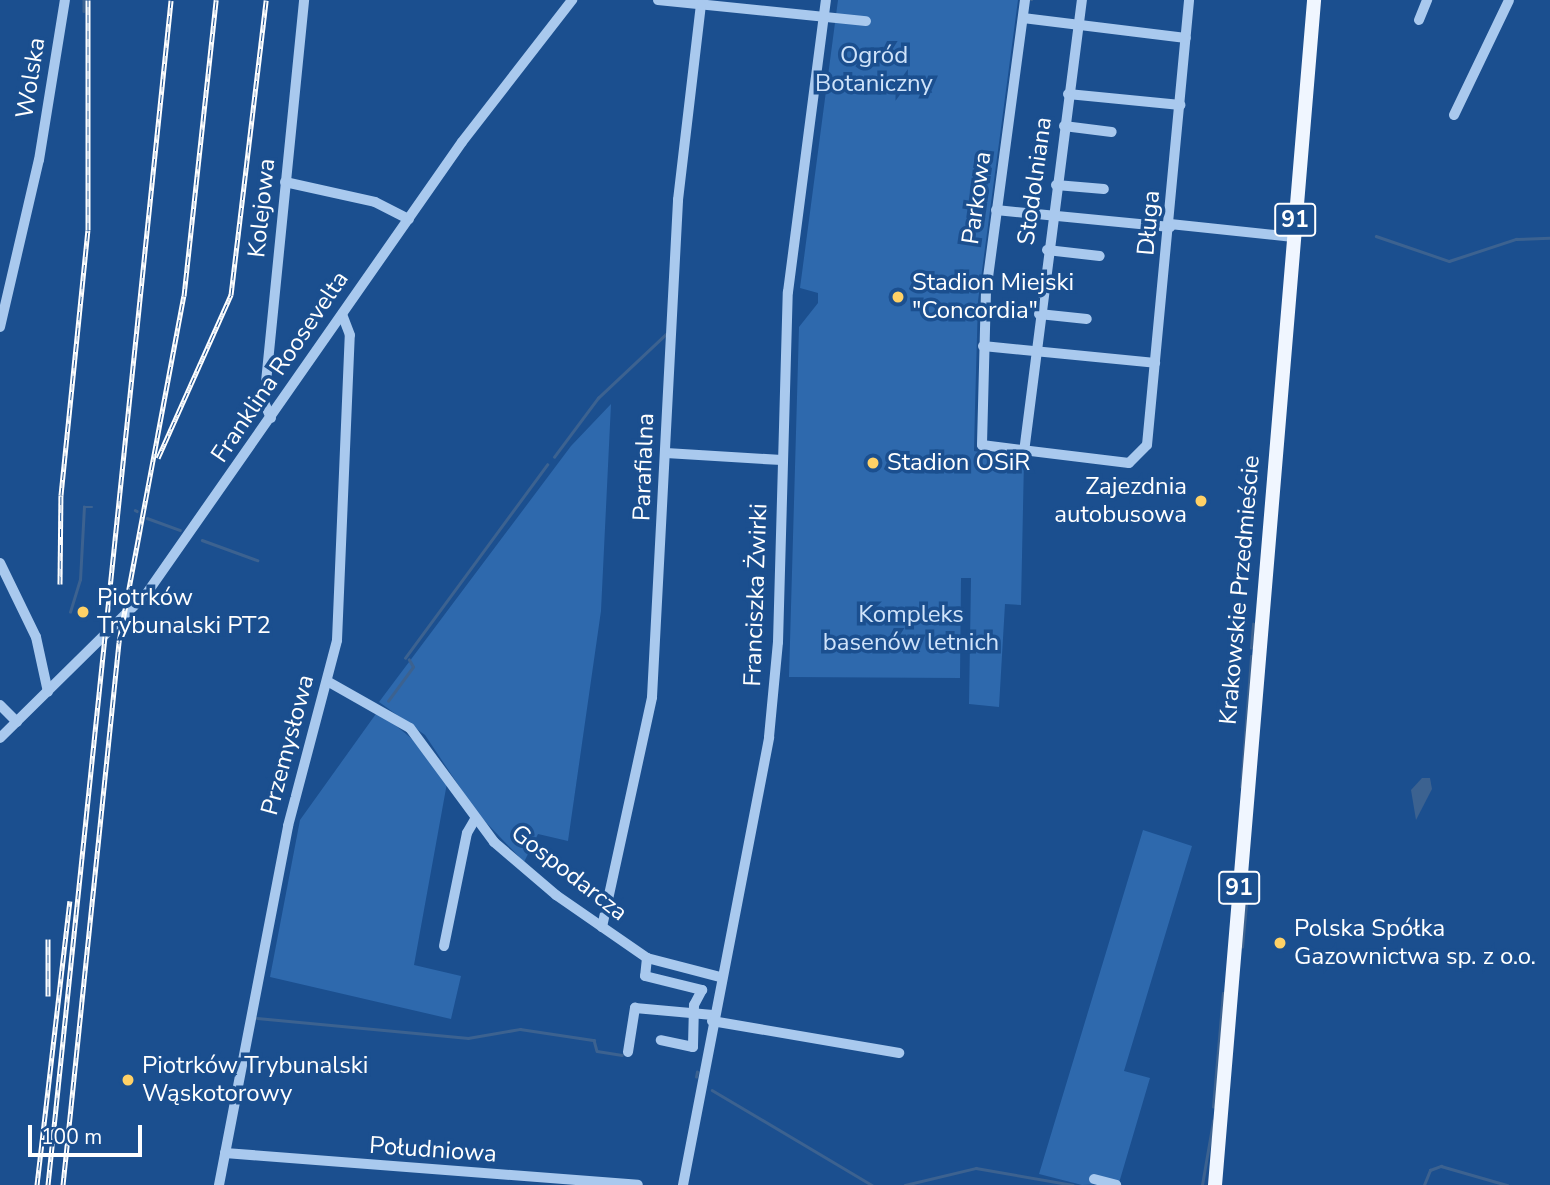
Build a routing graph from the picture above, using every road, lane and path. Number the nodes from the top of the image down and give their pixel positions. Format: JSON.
{"nodes":[{"id":1,"x":65,"y":0,"type":"edge"},
{"id":2,"x":304,"y":0,"type":"edge"},
{"id":3,"x":572,"y":0,"type":"edge"},
{"id":4,"x":658,"y":0,"type":"edge"},
{"id":5,"x":826,"y":0,"type":"edge"},
{"id":6,"x":1025,"y":0,"type":"edge"},
{"id":7,"x":1082,"y":0,"type":"edge"},
{"id":8,"x":1189,"y":0,"type":"edge"},
{"id":9,"x":1314,"y":0,"type":"edge"},
{"id":10,"x":1427,"y":0,"type":"edge"},
{"id":11,"x":1509,"y":0,"type":"edge"},
{"id":12,"x":701,"y":5,"type":"junction"},
{"id":13,"x":823,"y":17,"type":"junction"},
{"id":14,"x":1023,"y":18,"type":"junction"},
{"id":15,"x":1419,"y":19,"type":"dead end"},
{"id":16,"x":866,"y":21,"type":"dead end"},
{"id":17,"x":1078,"y":25,"type":"junction"},
{"id":18,"x":1186,"y":38,"type":"junction"},
{"id":19,"x":1068,"y":94,"type":"junction"},
{"id":20,"x":1180,"y":105,"type":"junction"},
{"id":21,"x":1454,"y":115,"type":"dead end"},
{"id":22,"x":1064,"y":126,"type":"junction"},
{"id":23,"x":1112,"y":132,"type":"dead end"},
{"id":24,"x":285,"y":182,"type":"junction"},
{"id":25,"x":1056,"y":185,"type":"junction"},
{"id":26,"x":1104,"y":189,"type":"dead end"},
{"id":27,"x":996,"y":210,"type":"junction"},
{"id":28,"x":1052,"y":216,"type":"junction"},
{"id":29,"x":409,"y":219,"type":"junction"},
{"id":30,"x":1170,"y":225,"type":"junction"},
{"id":31,"x":1293,"y":237,"type":"junction"},
{"id":32,"x":1047,"y":250,"type":"junction"},
{"id":33,"x":1100,"y":256,"type":"dead end"},
{"id":34,"x":342,"y":314,"type":"junction"},
{"id":35,"x":1038,"y":314,"type":"junction"},
{"id":36,"x":1087,"y":319,"type":"dead end"},
{"id":37,"x":0,"y":327,"type":"edge"},
{"id":38,"x":983,"y":346,"type":"junction"},
{"id":39,"x":1034,"y":352,"type":"junction"},
{"id":40,"x":1155,"y":363,"type":"junction"},
{"id":41,"x":271,"y":418,"type":"junction"},
{"id":42,"x":1024,"y":452,"type":"junction"},
{"id":43,"x":666,"y":453,"type":"junction"},
{"id":44,"x":782,"y":460,"type":"junction"},
{"id":45,"x":0,"y":563,"type":"edge"},
{"id":46,"x":327,"y":681,"type":"junction"},
{"id":47,"x":48,"y":692,"type":"junction"},
{"id":48,"x":0,"y":705,"type":"edge"},
{"id":49,"x":17,"y":722,"type":"junction"},
{"id":50,"x":0,"y":738,"type":"edge"},
{"id":51,"x":475,"y":819,"type":"junction"},
{"id":52,"x":602,"y":928,"type":"junction"},
{"id":53,"x":444,"y":946,"type":"dead end"},
{"id":54,"x":647,"y":958,"type":"junction"},
{"id":55,"x":720,"y":977,"type":"junction"},
{"id":56,"x":695,"y":1014,"type":"junction"},
{"id":57,"x":713,"y":1018,"type":"junction"},
{"id":58,"x":661,"y":1040,"type":"dead end"},
{"id":59,"x":628,"y":1052,"type":"dead end"},
{"id":60,"x":899,"y":1053,"type":"dead end"},
{"id":61,"x":225,"y":1153,"type":"junction"},
{"id":62,"x":1094,"y":1179,"type":"dead end"},
{"id":63,"x":219,"y":1185,"type":"edge"},
{"id":64,"x":638,"y":1185,"type":"edge"},
{"id":65,"x":683,"y":1185,"type":"edge"},
{"id":66,"x":1116,"y":1185,"type":"edge"},
{"id":67,"x":1214,"y":1185,"type":"edge"}],
"edges":[{"from":1,"to":37,"type":"street","name":"Wolska"},
{"from":2,"to":24,"type":"street","name":"Kolejowa"},
{"from":3,"to":29,"type":"street","name":"Franklina Roosevelta"},
{"from":4,"to":12,"type":"street"},
{"from":5,"to":13,"type":"street","name":"Franciszka Żwirki"},
{"from":6,"to":14,"type":"street","name":"Parkowa"},
{"from":7,"to":17,"type":"street","name":"Stodolniana"},
{"from":8,"to":18,"type":"street","name":"Długa"},
{"from":9,"to":31,"type":"main road","name":"Krakowskie Przedmieście","number":"91"},
{"from":10,"to":15,"type":"street"},
{"from":11,"to":21,"type":"street"},
{"from":12,"to":13,"type":"street"},
{"from":12,"to":43,"type":"street","name":"Parafialna"},
{"from":13,"to":16,"type":"street"},
{"from":13,"to":44,"type":"street","name":"Franciszka Żwirki"},
{"from":14,"to":17,"type":"street"},
{"from":14,"to":27,"type":"street","name":"Parkowa"},
{"from":17,"to":18,"type":"street"},
{"from":17,"to":19,"type":"street","name":"Stodolniana"},
{"from":18,"to":20,"type":"street","name":"Długa"},
{"from":19,"to":20,"type":"street"},
{"from":19,"to":22,"type":"street","name":"Stodolniana"},
{"from":20,"to":30,"type":"street","name":"Długa"},
{"from":22,"to":23,"type":"street"},
{"from":22,"to":25,"type":"street","name":"Stodolniana"},
{"from":24,"to":29,"type":"street"},
{"from":24,"to":41,"type":"street","name":"Kolejowa"},
{"from":25,"to":26,"type":"street"},
{"from":25,"to":28,"type":"street","name":"Stodolniana"},
{"from":27,"to":28,"type":"street"},
{"from":27,"to":38,"type":"street","name":"Parkowa"},
{"from":28,"to":30,"type":"street"},
{"from":28,"to":32,"type":"street","name":"Stodolniana"},
{"from":29,"to":34,"type":"street","name":"Franklina Roosevelta"},
{"from":30,"to":31,"type":"street"},
{"from":30,"to":40,"type":"street","name":"Długa"},
{"from":31,"to":67,"type":"main road","name":"Krakowskie Przedmieście","number":"91"},
{"from":32,"to":33,"type":"street"},
{"from":32,"to":35,"type":"street","name":"Stodolniana"},
{"from":34,"to":41,"type":"street","name":"Franklina Roosevelta"},
{"from":34,"to":46,"type":"street","name":"Przemysłowa"},
{"from":35,"to":36,"type":"street"},
{"from":35,"to":39,"type":"street","name":"Stodolniana"},
{"from":38,"to":39,"type":"street"},
{"from":38,"to":42,"type":"street","name":"Parkowa"},
{"from":39,"to":40,"type":"street"},
{"from":39,"to":42,"type":"street","name":"Stodolniana"},
{"from":40,"to":42,"type":"street","name":"Długa"},
{"from":41,"to":47,"type":"street","name":"Franklina Roosevelta"},
{"from":43,"to":44,"type":"street"},
{"from":43,"to":52,"type":"street","name":"Parafialna"},
{"from":44,"to":55,"type":"street","name":"Franciszka Żwirki"},
{"from":45,"to":47,"type":"street"},
{"from":46,"to":51,"type":"street","name":"Gospodarcza"},
{"from":46,"to":61,"type":"street","name":"Przemysłowa"},
{"from":47,"to":49,"type":"street","name":"Franklina Roosevelta"},
{"from":48,"to":49,"type":"street"},
{"from":49,"to":50,"type":"street","name":"Franklina Roosevelta"},
{"from":51,"to":52,"type":"street","name":"Gospodarcza"},
{"from":51,"to":53,"type":"street"},
{"from":52,"to":54,"type":"street","name":"Gospodarcza"},
{"from":54,"to":55,"type":"street","name":"Gospodarcza"},
{"from":54,"to":56,"type":"street"},
{"from":55,"to":57,"type":"street","name":"Franciszka Żwirki"},
{"from":56,"to":57,"type":"street"},
{"from":56,"to":58,"type":"street"},
{"from":56,"to":59,"type":"street"},
{"from":57,"to":60,"type":"street"},
{"from":57,"to":65,"type":"street","name":"Franciszka Żwirki"},
{"from":61,"to":63,"type":"street","name":"Przemysłowa"},
{"from":61,"to":64,"type":"street","name":"Południowa"},
{"from":62,"to":66,"type":"street"}]}
